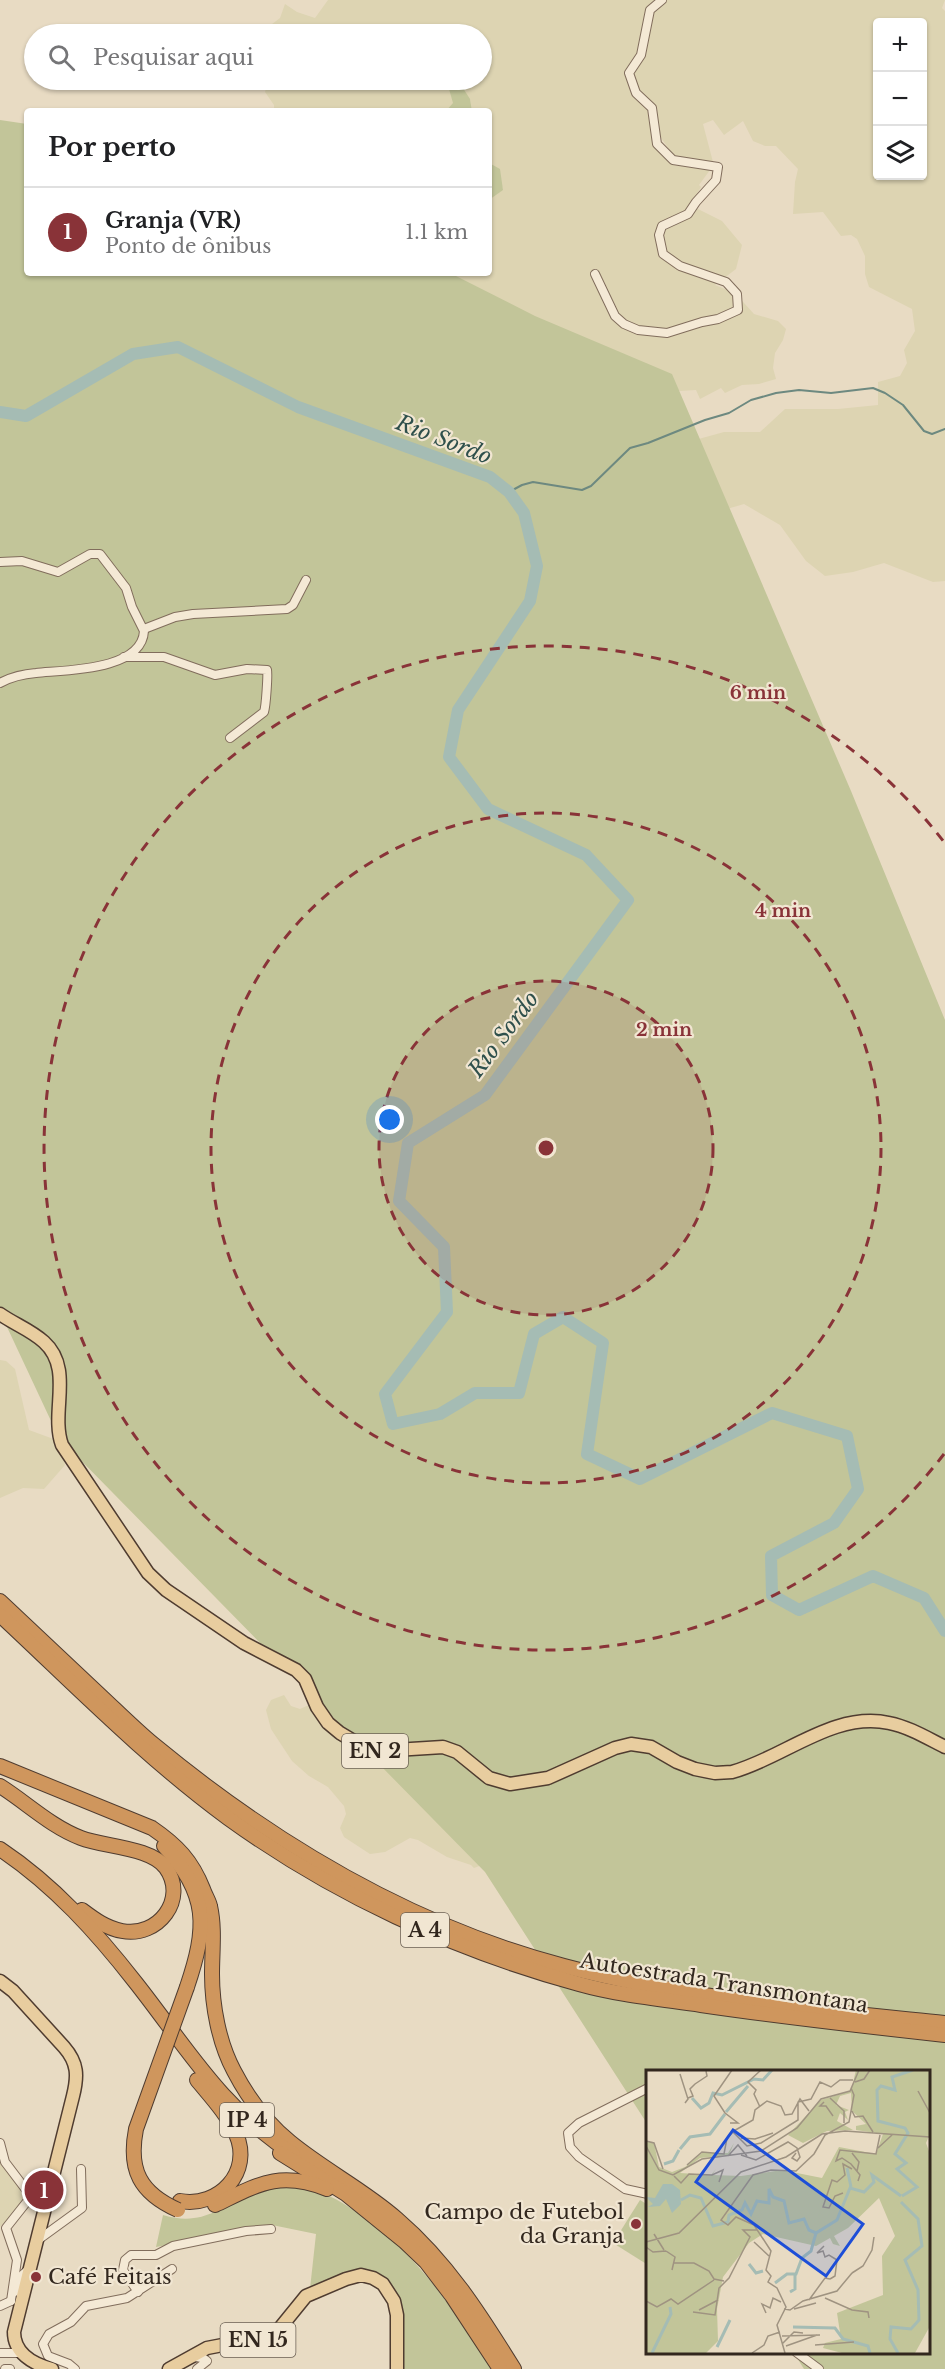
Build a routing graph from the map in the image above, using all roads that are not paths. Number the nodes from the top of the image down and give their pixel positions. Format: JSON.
{"nodes":[{"id":1,"x":662,"y":0,"type":"edge"},
{"id":2,"x":595,"y":274,"type":"dead end"},
{"id":3,"x":0,"y":562,"type":"edge"},
{"id":4,"x":306,"y":580,"type":"dead end"},
{"id":5,"x":144,"y":629,"type":"junction"},
{"id":6,"x":124,"y":657,"type":"junction"},
{"id":7,"x":0,"y":682,"type":"edge"},
{"id":8,"x":230,"y":738,"type":"dead end"},
{"id":9,"x":0,"y":1314,"type":"edge"},
{"id":10,"x":0,"y":1601,"type":"edge"},
{"id":11,"x":0,"y":1615,"type":"edge"},
{"id":12,"x":945,"y":1746,"type":"edge"},
{"id":13,"x":0,"y":1766,"type":"edge"},
{"id":14,"x":0,"y":1775,"type":"edge"},
{"id":15,"x":0,"y":1786,"type":"edge"},
{"id":16,"x":0,"y":1849,"type":"edge"},
{"id":17,"x":206,"y":1897,"type":"junction"},
{"id":18,"x":0,"y":1981,"type":"edge"},
{"id":19,"x":129,"y":1984,"type":"junction"},
{"id":20,"x":190,"y":1991,"type":"junction"},
{"id":21,"x":945,"y":2023,"type":"edge"},
{"id":22,"x":945,"y":2035,"type":"edge"},
{"id":23,"x":646,"y":2089,"type":"edge"},
{"id":24,"x":0,"y":2143,"type":"edge"},
{"id":25,"x":81,"y":2169,"type":"dead end"},
{"id":26,"x":646,"y":2194,"type":"edge"},
{"id":27,"x":179,"y":2205,"type":"junction"},
{"id":28,"x":376,"y":2217,"type":"junction"},
{"id":29,"x":271,"y":2229,"type":"dead end"},
{"id":30,"x":36,"y":2241,"type":"junction"},
{"id":31,"x":30,"y":2268,"type":"junction"},
{"id":32,"x":172,"y":2269,"type":"dead end"},
{"id":33,"x":138,"y":2292,"type":"junction"},
{"id":34,"x":11,"y":2301,"type":"junction"},
{"id":35,"x":0,"y":2306,"type":"edge"},
{"id":36,"x":0,"y":2353,"type":"edge"},
{"id":37,"x":22,"y":2353,"type":"junction"},
{"id":38,"x":799,"y":2354,"type":"edge"},
{"id":39,"x":190,"y":2356,"type":"junction"},
{"id":40,"x":47,"y":2368,"type":"edge"},
{"id":41,"x":75,"y":2369,"type":"edge"},
{"id":42,"x":169,"y":2369,"type":"edge"},
{"id":43,"x":196,"y":2369,"type":"edge"},
{"id":44,"x":397,"y":2369,"type":"edge"},
{"id":45,"x":500,"y":2369,"type":"edge"},
{"id":46,"x":513,"y":2369,"type":"edge"},
{"id":47,"x":819,"y":2369,"type":"edge"}],
"edges":[{"from":1,"to":2,"type":"street"},
{"from":3,"to":5,"type":"street"},
{"from":4,"to":5,"type":"street"},
{"from":5,"to":6,"type":"street"},
{"from":6,"to":7,"type":"street"},
{"from":6,"to":8,"type":"street"},
{"from":9,"to":12,"type":"main road","number":"EN 2"},
{"from":10,"to":21,"type":"highway","name":"Autoestrada Transmontana","number":"A 4"},
{"from":11,"to":22,"type":"highway","name":"Autoestrada Transmontana","number":"A 4"},
{"from":13,"to":17,"type":"highway"},
{"from":14,"to":20,"type":"highway"},
{"from":15,"to":16,"type":"highway"},
{"from":16,"to":19,"type":"highway","number":"IP 4"},
{"from":16,"to":46,"type":"highway","number":"IP 4"},
{"from":17,"to":20,"type":"highway"},
{"from":17,"to":46,"type":"highway"},
{"from":18,"to":30,"type":"main road"},
{"from":19,"to":27,"type":"highway"},
{"from":19,"to":28,"type":"highway","number":"IP 4"},
{"from":20,"to":27,"type":"highway","bridge":true},
{"from":23,"to":26,"type":"street"},
{"from":24,"to":34,"type":"street"},
{"from":25,"to":30,"type":"street"},
{"from":27,"to":28,"type":"highway"},
{"from":28,"to":45,"type":"highway","number":"IP 4"},
{"from":29,"to":33,"type":"street"},
{"from":30,"to":31,"type":"main road"},
{"from":31,"to":34,"type":"street"},
{"from":31,"to":37,"type":"main road"},
{"from":32,"to":33,"type":"street"},
{"from":33,"to":41,"type":"street"},
{"from":34,"to":35,"type":"street"},
{"from":36,"to":37,"type":"street"},
{"from":37,"to":40,"type":"main road"},
{"from":38,"to":47,"type":"street"},
{"from":39,"to":42,"type":"main road","number":"EN 15"},
{"from":39,"to":43,"type":"street"},
{"from":39,"to":44,"type":"main road","number":"EN 15"}]}
